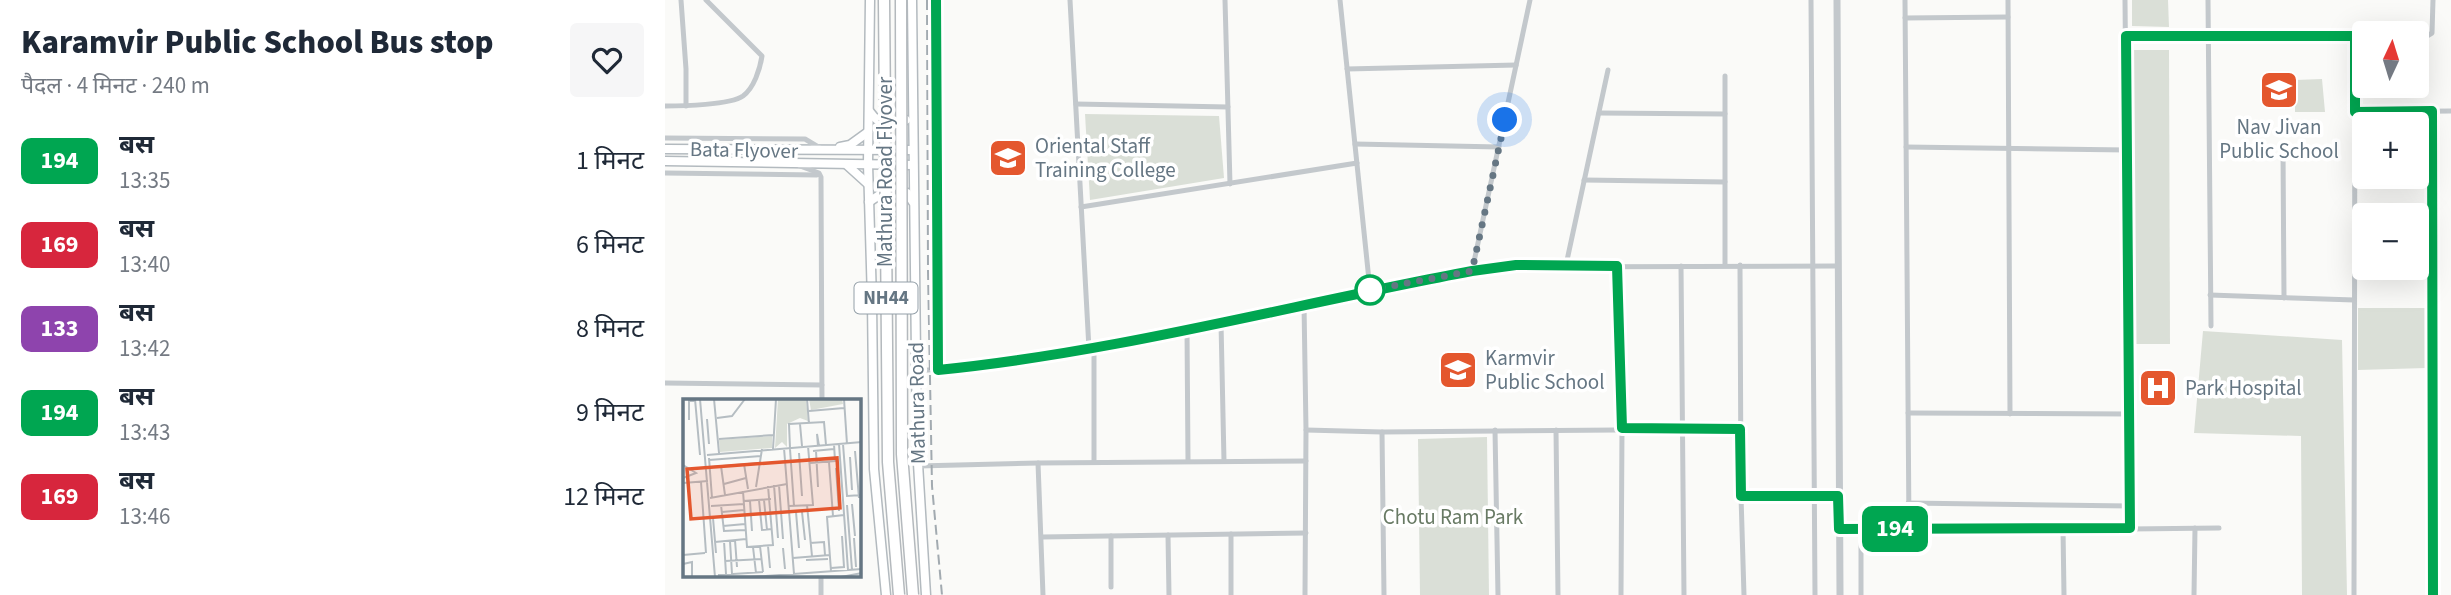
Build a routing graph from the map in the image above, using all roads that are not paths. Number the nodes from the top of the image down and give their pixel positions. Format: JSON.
{"nodes":[{"id":1,"x":681,"y":0,"type":"edge"},
{"id":2,"x":706,"y":0,"type":"edge"},
{"id":3,"x":870,"y":0,"type":"edge"},
{"id":4,"x":884,"y":0,"type":"edge"},
{"id":5,"x":901,"y":0,"type":"edge"},
{"id":6,"x":912,"y":0,"type":"edge"},
{"id":7,"x":936,"y":0,"type":"edge"},
{"id":8,"x":1070,"y":0,"type":"edge"},
{"id":9,"x":1225,"y":0,"type":"edge"},
{"id":10,"x":1340,"y":0,"type":"edge"},
{"id":11,"x":1530,"y":0,"type":"edge"},
{"id":12,"x":1811,"y":0,"type":"edge"},
{"id":13,"x":1837,"y":0,"type":"edge"},
{"id":14,"x":1905,"y":0,"type":"edge"},
{"id":15,"x":2008,"y":0,"type":"edge"},
{"id":16,"x":2125,"y":0,"type":"edge"},
{"id":17,"x":2208,"y":0,"type":"edge"},
{"id":18,"x":2433,"y":0,"type":"edge"},
{"id":19,"x":2008,"y":17,"type":"junction"},
{"id":20,"x":1905,"y":18,"type":"junction"},
{"id":21,"x":2429,"y":35,"type":"edge"},
{"id":22,"x":2126,"y":36,"type":"junction"},
{"id":23,"x":2352,"y":36,"type":"edge"},
{"id":24,"x":2209,"y":37,"type":"junction"},
{"id":25,"x":1516,"y":65,"type":"junction"},
{"id":26,"x":1347,"y":69,"type":"junction"},
{"id":27,"x":1608,"y":70,"type":"dead end"},
{"id":28,"x":1725,"y":76,"type":"dead end"},
{"id":29,"x":2355,"y":98,"type":"edge"},
{"id":30,"x":1076,"y":104,"type":"junction"},
{"id":31,"x":665,"y":106,"type":"edge"},
{"id":32,"x":686,"y":106,"type":"junction"},
{"id":33,"x":1228,"y":107,"type":"junction"},
{"id":34,"x":913,"y":109,"type":"junction"},
{"id":35,"x":869,"y":111,"type":"junction"},
{"id":36,"x":2432,"y":111,"type":"junction"},
{"id":37,"x":2451,"y":111,"type":"edge"},
{"id":38,"x":2355,"y":112,"type":"joint"},
{"id":39,"x":1599,"y":113,"type":"junction"},
{"id":40,"x":1725,"y":114,"type":"junction"},
{"id":41,"x":868,"y":131,"type":"junction"},
{"id":42,"x":665,"y":138,"type":"edge"},
{"id":43,"x":1355,"y":144,"type":"junction"},
{"id":44,"x":1499,"y":147,"type":"junction"},
{"id":45,"x":1906,"y":147,"type":"junction"},
{"id":46,"x":2009,"y":148,"type":"junction"},
{"id":47,"x":665,"y":149,"type":"edge"},
{"id":48,"x":2283,"y":149,"type":"dead end"},
{"id":49,"x":913,"y":150,"type":"junction"},
{"id":50,"x":2127,"y":150,"type":"junction"},
{"id":51,"x":824,"y":151,"type":"junction"},
{"id":52,"x":868,"y":151,"type":"junction"},
{"id":53,"x":665,"y":161,"type":"edge"},
{"id":54,"x":788,"y":161,"type":"junction"},
{"id":55,"x":845,"y":163,"type":"junction"},
{"id":56,"x":1357,"y":163,"type":"junction"},
{"id":57,"x":868,"y":164,"type":"junction"},
{"id":58,"x":913,"y":165,"type":"junction"},
{"id":59,"x":665,"y":173,"type":"edge"},
{"id":60,"x":820,"y":175,"type":"junction"},
{"id":61,"x":1584,"y":180,"type":"junction"},
{"id":62,"x":1725,"y":182,"type":"junction"},
{"id":63,"x":868,"y":184,"type":"junction"},
{"id":64,"x":1230,"y":184,"type":"junction"},
{"id":65,"x":2355,"y":189,"type":"edge"},
{"id":66,"x":869,"y":202,"type":"junction"},
{"id":67,"x":914,"y":202,"type":"junction"},
{"id":68,"x":1081,"y":207,"type":"junction"},
{"id":69,"x":1566,"y":265,"type":"junction"},
{"id":70,"x":1725,"y":265,"type":"junction"},
{"id":71,"x":1740,"y":265,"type":"junction"},
{"id":72,"x":1617,"y":266,"type":"junction"},
{"id":73,"x":1681,"y":266,"type":"junction"},
{"id":74,"x":1812,"y":266,"type":"junction"},
{"id":75,"x":1837,"y":266,"type":"junction"},
{"id":76,"x":1472,"y":271,"type":"junction"},
{"id":77,"x":1370,"y":290,"type":"junction"},
{"id":78,"x":2210,"y":295,"type":"junction"},
{"id":79,"x":2284,"y":298,"type":"junction"},
{"id":80,"x":2354,"y":300,"type":"junction"},
{"id":81,"x":1304,"y":304,"type":"junction"},
{"id":82,"x":1221,"y":323,"type":"junction"},
{"id":83,"x":2210,"y":326,"type":"dead end"},
{"id":84,"x":1187,"y":330,"type":"junction"},
{"id":85,"x":1091,"y":348,"type":"junction"},
{"id":86,"x":938,"y":370,"type":"junction"},
{"id":87,"x":915,"y":371,"type":"junction"},
{"id":88,"x":665,"y":383,"type":"edge"},
{"id":89,"x":822,"y":385,"type":"junction"},
{"id":90,"x":823,"y":399,"type":"edge"},
{"id":91,"x":1908,"y":413,"type":"junction"},
{"id":92,"x":2010,"y":414,"type":"junction"},
{"id":93,"x":2129,"y":414,"type":"junction"},
{"id":94,"x":1622,"y":428,"type":"junction"},
{"id":95,"x":1682,"y":429,"type":"junction"},
{"id":96,"x":1740,"y":429,"type":"junction"},
{"id":97,"x":1307,"y":430,"type":"junction"},
{"id":98,"x":1495,"y":430,"type":"junction"},
{"id":99,"x":1556,"y":430,"type":"junction"},
{"id":100,"x":1383,"y":432,"type":"junction"},
{"id":101,"x":1188,"y":461,"type":"junction"},
{"id":102,"x":1224,"y":461,"type":"junction"},
{"id":103,"x":1306,"y":461,"type":"junction"},
{"id":104,"x":1094,"y":462,"type":"junction"},
{"id":105,"x":1038,"y":463,"type":"junction"},
{"id":106,"x":918,"y":466,"type":"junction"},
{"id":107,"x":1741,"y":496,"type":"junction"},
{"id":108,"x":1814,"y":496,"type":"junction"},
{"id":109,"x":1838,"y":496,"type":"junction"},
{"id":110,"x":1909,"y":503,"type":"junction"},
{"id":111,"x":2130,"y":506,"type":"junction"},
{"id":112,"x":2063,"y":528,"type":"junction"},
{"id":113,"x":2130,"y":528,"type":"junction"},
{"id":114,"x":2195,"y":528,"type":"junction"},
{"id":115,"x":2218,"y":528,"type":"dead end"},
{"id":116,"x":1839,"y":529,"type":"junction"},
{"id":117,"x":1861,"y":529,"type":"junction"},
{"id":118,"x":1909,"y":529,"type":"junction"},
{"id":119,"x":1306,"y":533,"type":"junction"},
{"id":120,"x":1231,"y":534,"type":"junction"},
{"id":121,"x":1168,"y":535,"type":"junction"},
{"id":122,"x":1111,"y":536,"type":"junction"},
{"id":123,"x":1042,"y":537,"type":"junction"},
{"id":124,"x":1111,"y":587,"type":"dead end"},
{"id":125,"x":885,"y":595,"type":"edge"},
{"id":126,"x":899,"y":595,"type":"edge"},
{"id":127,"x":913,"y":595,"type":"edge"},
{"id":128,"x":926,"y":595,"type":"edge"},
{"id":129,"x":1043,"y":595,"type":"edge"},
{"id":130,"x":1169,"y":595,"type":"edge"},
{"id":131,"x":1231,"y":595,"type":"edge"},
{"id":132,"x":1305,"y":595,"type":"edge"},
{"id":133,"x":1384,"y":595,"type":"edge"},
{"id":134,"x":1498,"y":595,"type":"edge"},
{"id":135,"x":1558,"y":595,"type":"edge"},
{"id":136,"x":1621,"y":595,"type":"edge"},
{"id":137,"x":1684,"y":595,"type":"edge"},
{"id":138,"x":1744,"y":595,"type":"edge"},
{"id":139,"x":1815,"y":595,"type":"edge"},
{"id":140,"x":1840,"y":595,"type":"edge"},
{"id":141,"x":1861,"y":595,"type":"edge"},
{"id":142,"x":2064,"y":595,"type":"edge"},
{"id":143,"x":2194,"y":595,"type":"edge"},
{"id":144,"x":2354,"y":595,"type":"edge"},
{"id":145,"x":2433,"y":595,"type":"edge"}],
"edges":[{"from":1,"to":32,"type":"street"},
{"from":2,"to":32,"type":"street"},
{"from":3,"to":35,"type":"main road","name":"Mathura Road"},
{"from":4,"to":126,"type":"highway","name":"Mathura Road Flyover","number":"NH44","bridge":true},
{"from":5,"to":127,"type":"highway","name":"Mathura Road Flyover","number":"NH44","bridge":true},
{"from":6,"to":34,"type":"main road","name":"Mathura Road"},
{"from":7,"to":86,"type":"street"},
{"from":8,"to":30,"type":"street"},
{"from":9,"to":33,"type":"street"},
{"from":10,"to":26,"type":"street"},
{"from":11,"to":25,"type":"street"},
{"from":12,"to":74,"type":"street"},
{"from":13,"to":75,"type":"street"},
{"from":14,"to":20,"type":"street"},
{"from":15,"to":19,"type":"street"},
{"from":16,"to":22,"type":"street"},
{"from":17,"to":24,"type":"street"},
{"from":18,"to":21,"type":"street"},
{"from":19,"to":20,"type":"street"},
{"from":19,"to":46,"type":"street"},
{"from":20,"to":45,"type":"street"},
{"from":22,"to":24,"type":"street"},
{"from":22,"to":50,"type":"street"},
{"from":23,"to":24,"type":"street"},
{"from":24,"to":78,"type":"street"},
{"from":25,"to":26,"type":"street"},
{"from":25,"to":44,"type":"street"},
{"from":26,"to":43,"type":"street"},
{"from":27,"to":39,"type":"street"},
{"from":28,"to":40,"type":"street"},
{"from":29,"to":38,"type":"street"},
{"from":30,"to":33,"type":"street"},
{"from":30,"to":68,"type":"street"},
{"from":31,"to":32,"type":"street"},
{"from":33,"to":64,"type":"street"},
{"from":34,"to":35,"type":"main road"},
{"from":34,"to":49,"type":"main road","name":"Mathura Road"},
{"from":35,"to":41,"type":"main road","name":"Mathura Road"},
{"from":36,"to":37,"type":"street"},
{"from":36,"to":38,"type":"street"},
{"from":36,"to":145,"type":"street"},
{"from":39,"to":40,"type":"street"},
{"from":39,"to":61,"type":"street"},
{"from":40,"to":62,"type":"street"},
{"from":41,"to":51,"type":"main road"},
{"from":41,"to":52,"type":"main road","name":"Mathura Road"},
{"from":42,"to":51,"type":"street"},
{"from":43,"to":44,"type":"street"},
{"from":43,"to":56,"type":"street"},
{"from":44,"to":76,"type":"street"},
{"from":45,"to":46,"type":"street"},
{"from":45,"to":91,"type":"street"},
{"from":46,"to":50,"type":"street"},
{"from":46,"to":92,"type":"street"},
{"from":47,"to":51,"type":"main road","name":"Bata Flyover"},
{"from":48,"to":79,"type":"street"},
{"from":49,"to":52,"type":"main road","name":"Bata Flyover"},
{"from":49,"to":58,"type":"main road","name":"Mathura Road"},
{"from":50,"to":93,"type":"street"},
{"from":51,"to":52,"type":"main road","name":"Bata Flyover"},
{"from":52,"to":57,"type":"main road","name":"Mathura Road"},
{"from":53,"to":54,"type":"main road","name":"Bata Flyover"},
{"from":54,"to":55,"type":"main road","name":"Bata Flyover"},
{"from":54,"to":60,"type":"street"},
{"from":55,"to":57,"type":"main road","name":"Bata Flyover"},
{"from":55,"to":63,"type":"main road"},
{"from":56,"to":64,"type":"street"},
{"from":56,"to":77,"type":"street"},
{"from":57,"to":58,"type":"main road","name":"Bata Flyover"},
{"from":57,"to":63,"type":"main road","name":"Mathura Road"},
{"from":58,"to":67,"type":"main road","name":"Mathura Road"},
{"from":59,"to":60,"type":"street"},
{"from":60,"to":89,"type":"street"},
{"from":61,"to":62,"type":"street"},
{"from":61,"to":69,"type":"street"},
{"from":62,"to":70,"type":"street"},
{"from":63,"to":66,"type":"main road","name":"Mathura Road"},
{"from":64,"to":68,"type":"street"},
{"from":65,"to":80,"type":"street"},
{"from":66,"to":67,"type":"main road"},
{"from":66,"to":125,"type":"main road","name":"Mathura Road"},
{"from":67,"to":87,"type":"main road","name":"Mathura Road"},
{"from":68,"to":85,"type":"street"},
{"from":69,"to":72,"type":"street"},
{"from":69,"to":76,"type":"street"},
{"from":70,"to":71,"type":"street"},
{"from":70,"to":73,"type":"street"},
{"from":71,"to":74,"type":"street"},
{"from":71,"to":96,"type":"street"},
{"from":72,"to":73,"type":"street"},
{"from":72,"to":94,"type":"street"},
{"from":73,"to":95,"type":"street"},
{"from":74,"to":75,"type":"street"},
{"from":74,"to":108,"type":"street"},
{"from":75,"to":109,"type":"street"},
{"from":76,"to":77,"type":"street"},
{"from":77,"to":81,"type":"street"},
{"from":78,"to":79,"type":"street"},
{"from":78,"to":83,"type":"street"},
{"from":79,"to":80,"type":"street"},
{"from":80,"to":144,"type":"street"},
{"from":81,"to":82,"type":"street"},
{"from":81,"to":97,"type":"street"},
{"from":82,"to":84,"type":"street"},
{"from":82,"to":102,"type":"street"},
{"from":84,"to":85,"type":"street"},
{"from":84,"to":101,"type":"street"},
{"from":85,"to":86,"type":"street"},
{"from":85,"to":104,"type":"street"},
{"from":86,"to":87,"type":"street"},
{"from":87,"to":106,"type":"main road","name":"Mathura Road"},
{"from":88,"to":89,"type":"street"},
{"from":89,"to":90,"type":"street"},
{"from":91,"to":92,"type":"street"},
{"from":91,"to":110,"type":"street"},
{"from":92,"to":93,"type":"street"},
{"from":93,"to":111,"type":"street"},
{"from":94,"to":95,"type":"street"},
{"from":94,"to":99,"type":"street"},
{"from":94,"to":136,"type":"street"},
{"from":95,"to":96,"type":"street"},
{"from":95,"to":137,"type":"street"},
{"from":96,"to":107,"type":"street"},
{"from":97,"to":100,"type":"street"},
{"from":97,"to":103,"type":"street"},
{"from":98,"to":99,"type":"street"},
{"from":98,"to":100,"type":"street"},
{"from":98,"to":134,"type":"street"},
{"from":99,"to":135,"type":"street"},
{"from":100,"to":133,"type":"street"},
{"from":101,"to":102,"type":"street"},
{"from":101,"to":104,"type":"street"},
{"from":102,"to":103,"type":"street"},
{"from":103,"to":119,"type":"street"},
{"from":104,"to":105,"type":"street"},
{"from":105,"to":106,"type":"street"},
{"from":105,"to":123,"type":"street"},
{"from":106,"to":128,"type":"main road","name":"Mathura Road"},
{"from":107,"to":108,"type":"street"},
{"from":107,"to":138,"type":"street"},
{"from":108,"to":109,"type":"street"},
{"from":108,"to":139,"type":"street"},
{"from":109,"to":116,"type":"street"},
{"from":110,"to":111,"type":"street"},
{"from":110,"to":118,"type":"street"},
{"from":111,"to":113,"type":"street"},
{"from":112,"to":113,"type":"street"},
{"from":112,"to":118,"type":"street"},
{"from":112,"to":142,"type":"street"},
{"from":113,"to":114,"type":"street"},
{"from":114,"to":115,"type":"street"},
{"from":114,"to":143,"type":"street"},
{"from":116,"to":117,"type":"street"},
{"from":116,"to":140,"type":"street"},
{"from":117,"to":118,"type":"street"},
{"from":117,"to":141,"type":"street"},
{"from":119,"to":120,"type":"street"},
{"from":119,"to":132,"type":"street"},
{"from":120,"to":121,"type":"street"},
{"from":120,"to":131,"type":"street"},
{"from":121,"to":122,"type":"street"},
{"from":121,"to":130,"type":"street"},
{"from":122,"to":123,"type":"street"},
{"from":122,"to":124,"type":"street"},
{"from":123,"to":129,"type":"street"}]}
